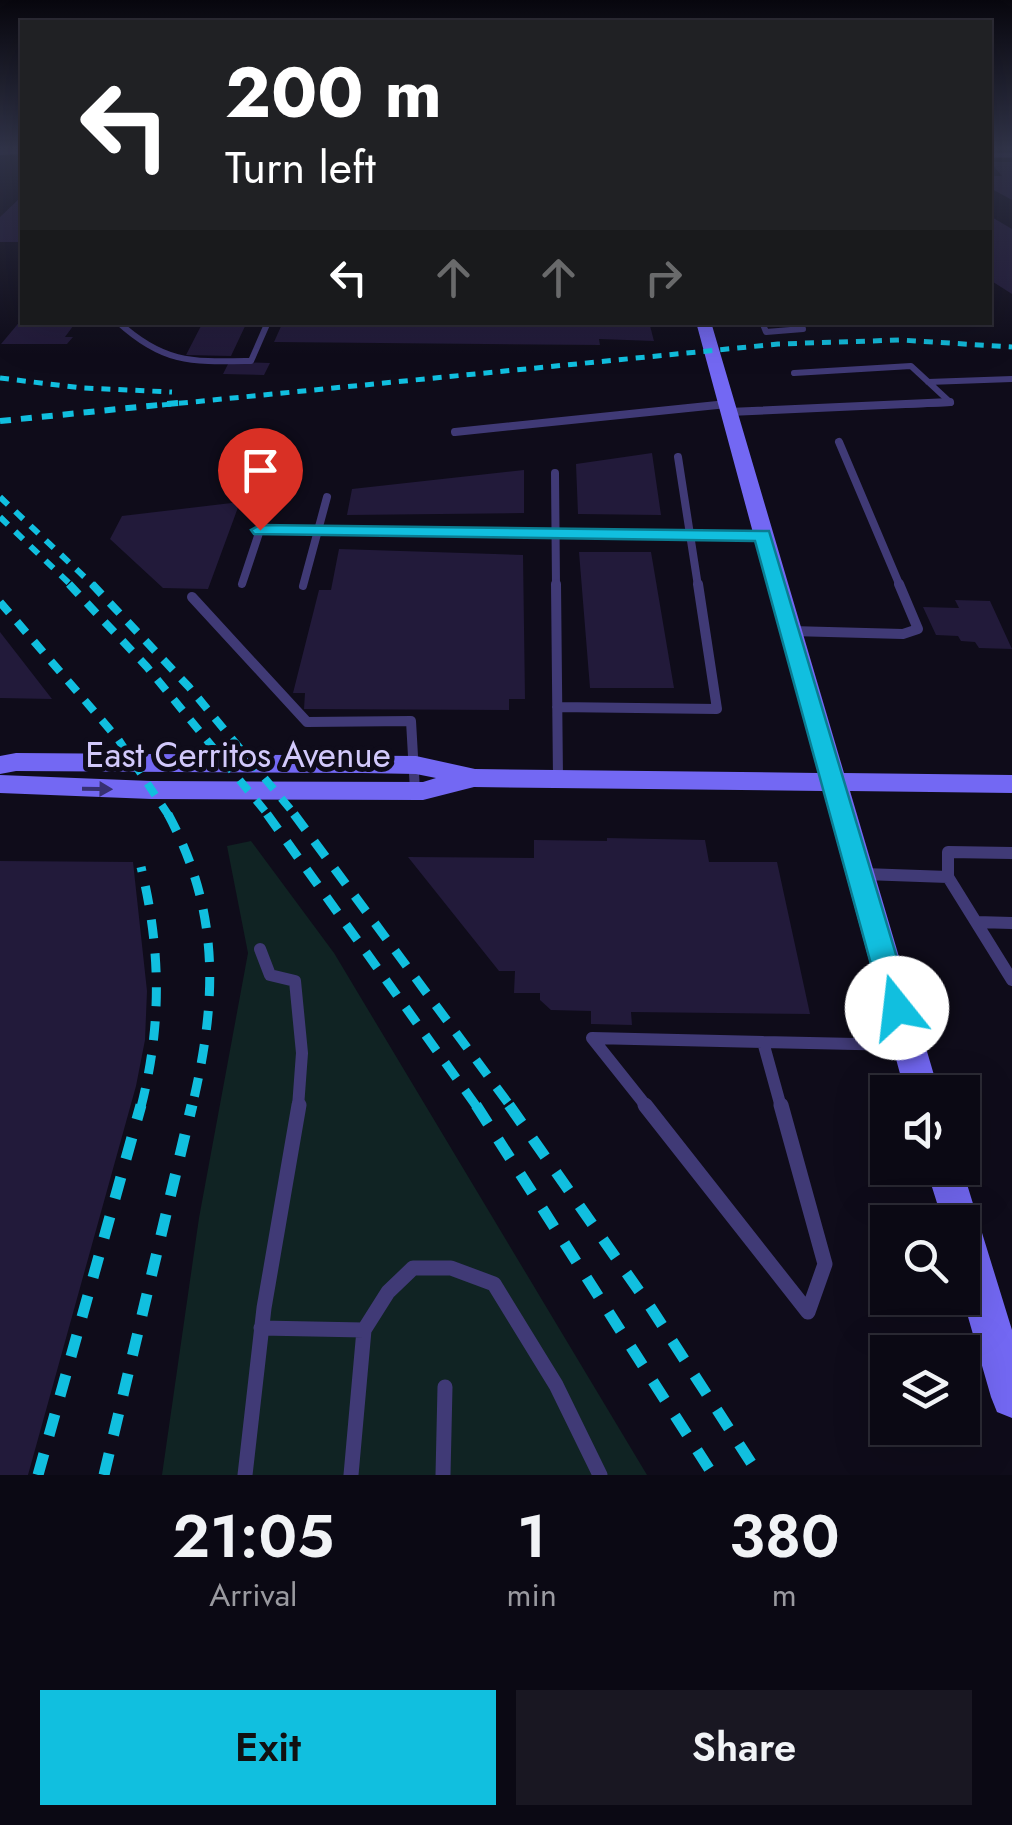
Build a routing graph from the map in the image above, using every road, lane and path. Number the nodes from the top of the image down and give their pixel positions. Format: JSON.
{"nodes":[{"id":1,"x":121,"y":325,"type":"edge"},
{"id":2,"x":267,"y":325,"type":"edge"},
{"id":3,"x":704,"y":325,"type":"edge"},
{"id":4,"x":763,"y":325,"type":"edge"},
{"id":5,"x":801,"y":325,"type":"edge"},
{"id":6,"x":794,"y":373,"type":"dead end"},
{"id":7,"x":1012,"y":379,"type":"edge"},
{"id":8,"x":928,"y":382,"type":"junction"},
{"id":9,"x":728,"y":408,"type":"junction"},
{"id":10,"x":455,"y":432,"type":"dead end"},
{"id":11,"x":840,"y":442,"type":"dead end"},
{"id":12,"x":678,"y":457,"type":"dead end"},
{"id":13,"x":555,"y":474,"type":"dead end"},
{"id":14,"x":327,"y":497,"type":"dead end"},
{"id":15,"x":318,"y":530,"type":"junction"},
{"id":16,"x":556,"y":533,"type":"junction"},
{"id":17,"x":688,"y":534,"type":"junction"},
{"id":18,"x":763,"y":535,"type":"junction"},
{"id":19,"x":242,"y":584,"type":"dead end"},
{"id":20,"x":302,"y":586,"type":"dead end"},
{"id":21,"x":192,"y":597,"type":"dead end"},
{"id":22,"x":790,"y":631,"type":"junction"},
{"id":23,"x":557,"y":708,"type":"junction"},
{"id":24,"x":0,"y":765,"type":"edge"},
{"id":25,"x":416,"y":778,"type":"junction"},
{"id":26,"x":558,"y":779,"type":"junction"},
{"id":27,"x":833,"y":782,"type":"junction"},
{"id":28,"x":0,"y":784,"type":"edge"},
{"id":29,"x":1012,"y":784,"type":"edge"},
{"id":30,"x":1012,"y":853,"type":"edge"},
{"id":31,"x":858,"y":873,"type":"junction"},
{"id":32,"x":948,"y":878,"type":"junction"},
{"id":33,"x":976,"y":922,"type":"junction"},
{"id":34,"x":1012,"y":923,"type":"edge"},
{"id":35,"x":260,"y":949,"type":"dead end"},
{"id":36,"x":1012,"y":980,"type":"edge"},
{"id":37,"x":762,"y":1041,"type":"junction"},
{"id":38,"x":908,"y":1045,"type":"junction"},
{"id":39,"x":917,"y":1075,"type":"edge"},
{"id":40,"x":980,"y":1288,"type":"edge"},
{"id":41,"x":261,"y":1328,"type":"junction"},
{"id":42,"x":364,"y":1330,"type":"junction"},
{"id":43,"x":446,"y":1388,"type":"dead end"},
{"id":44,"x":1012,"y":1397,"type":"edge"},
{"id":45,"x":245,"y":1475,"type":"edge"},
{"id":46,"x":351,"y":1475,"type":"edge"},
{"id":47,"x":443,"y":1475,"type":"edge"},
{"id":48,"x":600,"y":1475,"type":"edge"}],
"edges":[{"from":1,"to":2,"type":"lane"},
{"from":3,"to":9,"type":"main road"},
{"from":4,"to":5,"type":"lane"},
{"from":6,"to":8,"type":"lane"},
{"from":7,"to":8,"type":"lane"},
{"from":8,"to":9,"type":"lane"},
{"from":9,"to":10,"type":"lane"},
{"from":9,"to":18,"type":"main road"},
{"from":11,"to":22,"type":"lane"},
{"from":12,"to":17,"type":"lane"},
{"from":13,"to":16,"type":"lane"},
{"from":14,"to":15,"type":"lane"},
{"from":15,"to":16,"type":"lane"},
{"from":15,"to":19,"type":"lane"},
{"from":15,"to":20,"type":"lane"},
{"from":16,"to":17,"type":"lane"},
{"from":16,"to":23,"type":"lane"},
{"from":17,"to":18,"type":"lane"},
{"from":17,"to":23,"type":"lane"},
{"from":18,"to":22,"type":"main road"},
{"from":21,"to":25,"type":"lane"},
{"from":22,"to":27,"type":"main road"},
{"from":23,"to":26,"type":"lane"},
{"from":24,"to":25,"type":"main road","name":"East Cerritos Avenue"},
{"from":25,"to":26,"type":"main road","name":"East Cerritos Avenue"},
{"from":28,"to":25,"type":"main road","name":"East Cerritos Avenue","one_way":true},
{"from":26,"to":27,"type":"main road","name":"East Cerritos Avenue"},
{"from":27,"to":29,"type":"main road","name":"East Cerritos Avenue"},
{"from":27,"to":31,"type":"main road"},
{"from":30,"to":32,"type":"lane"},
{"from":31,"to":32,"type":"lane"},
{"from":31,"to":38,"type":"main road"},
{"from":32,"to":33,"type":"lane"},
{"from":33,"to":34,"type":"lane"},
{"from":33,"to":36,"type":"lane"},
{"from":35,"to":41,"type":"lane"},
{"from":37,"to":37,"type":"lane"},
{"from":37,"to":38,"type":"lane"},
{"from":38,"to":39,"type":"main road"},
{"from":40,"to":44,"type":"main road"},
{"from":41,"to":42,"type":"lane"},
{"from":41,"to":45,"type":"lane"},
{"from":42,"to":46,"type":"lane"},
{"from":42,"to":48,"type":"lane"},
{"from":43,"to":47,"type":"lane"}]}
